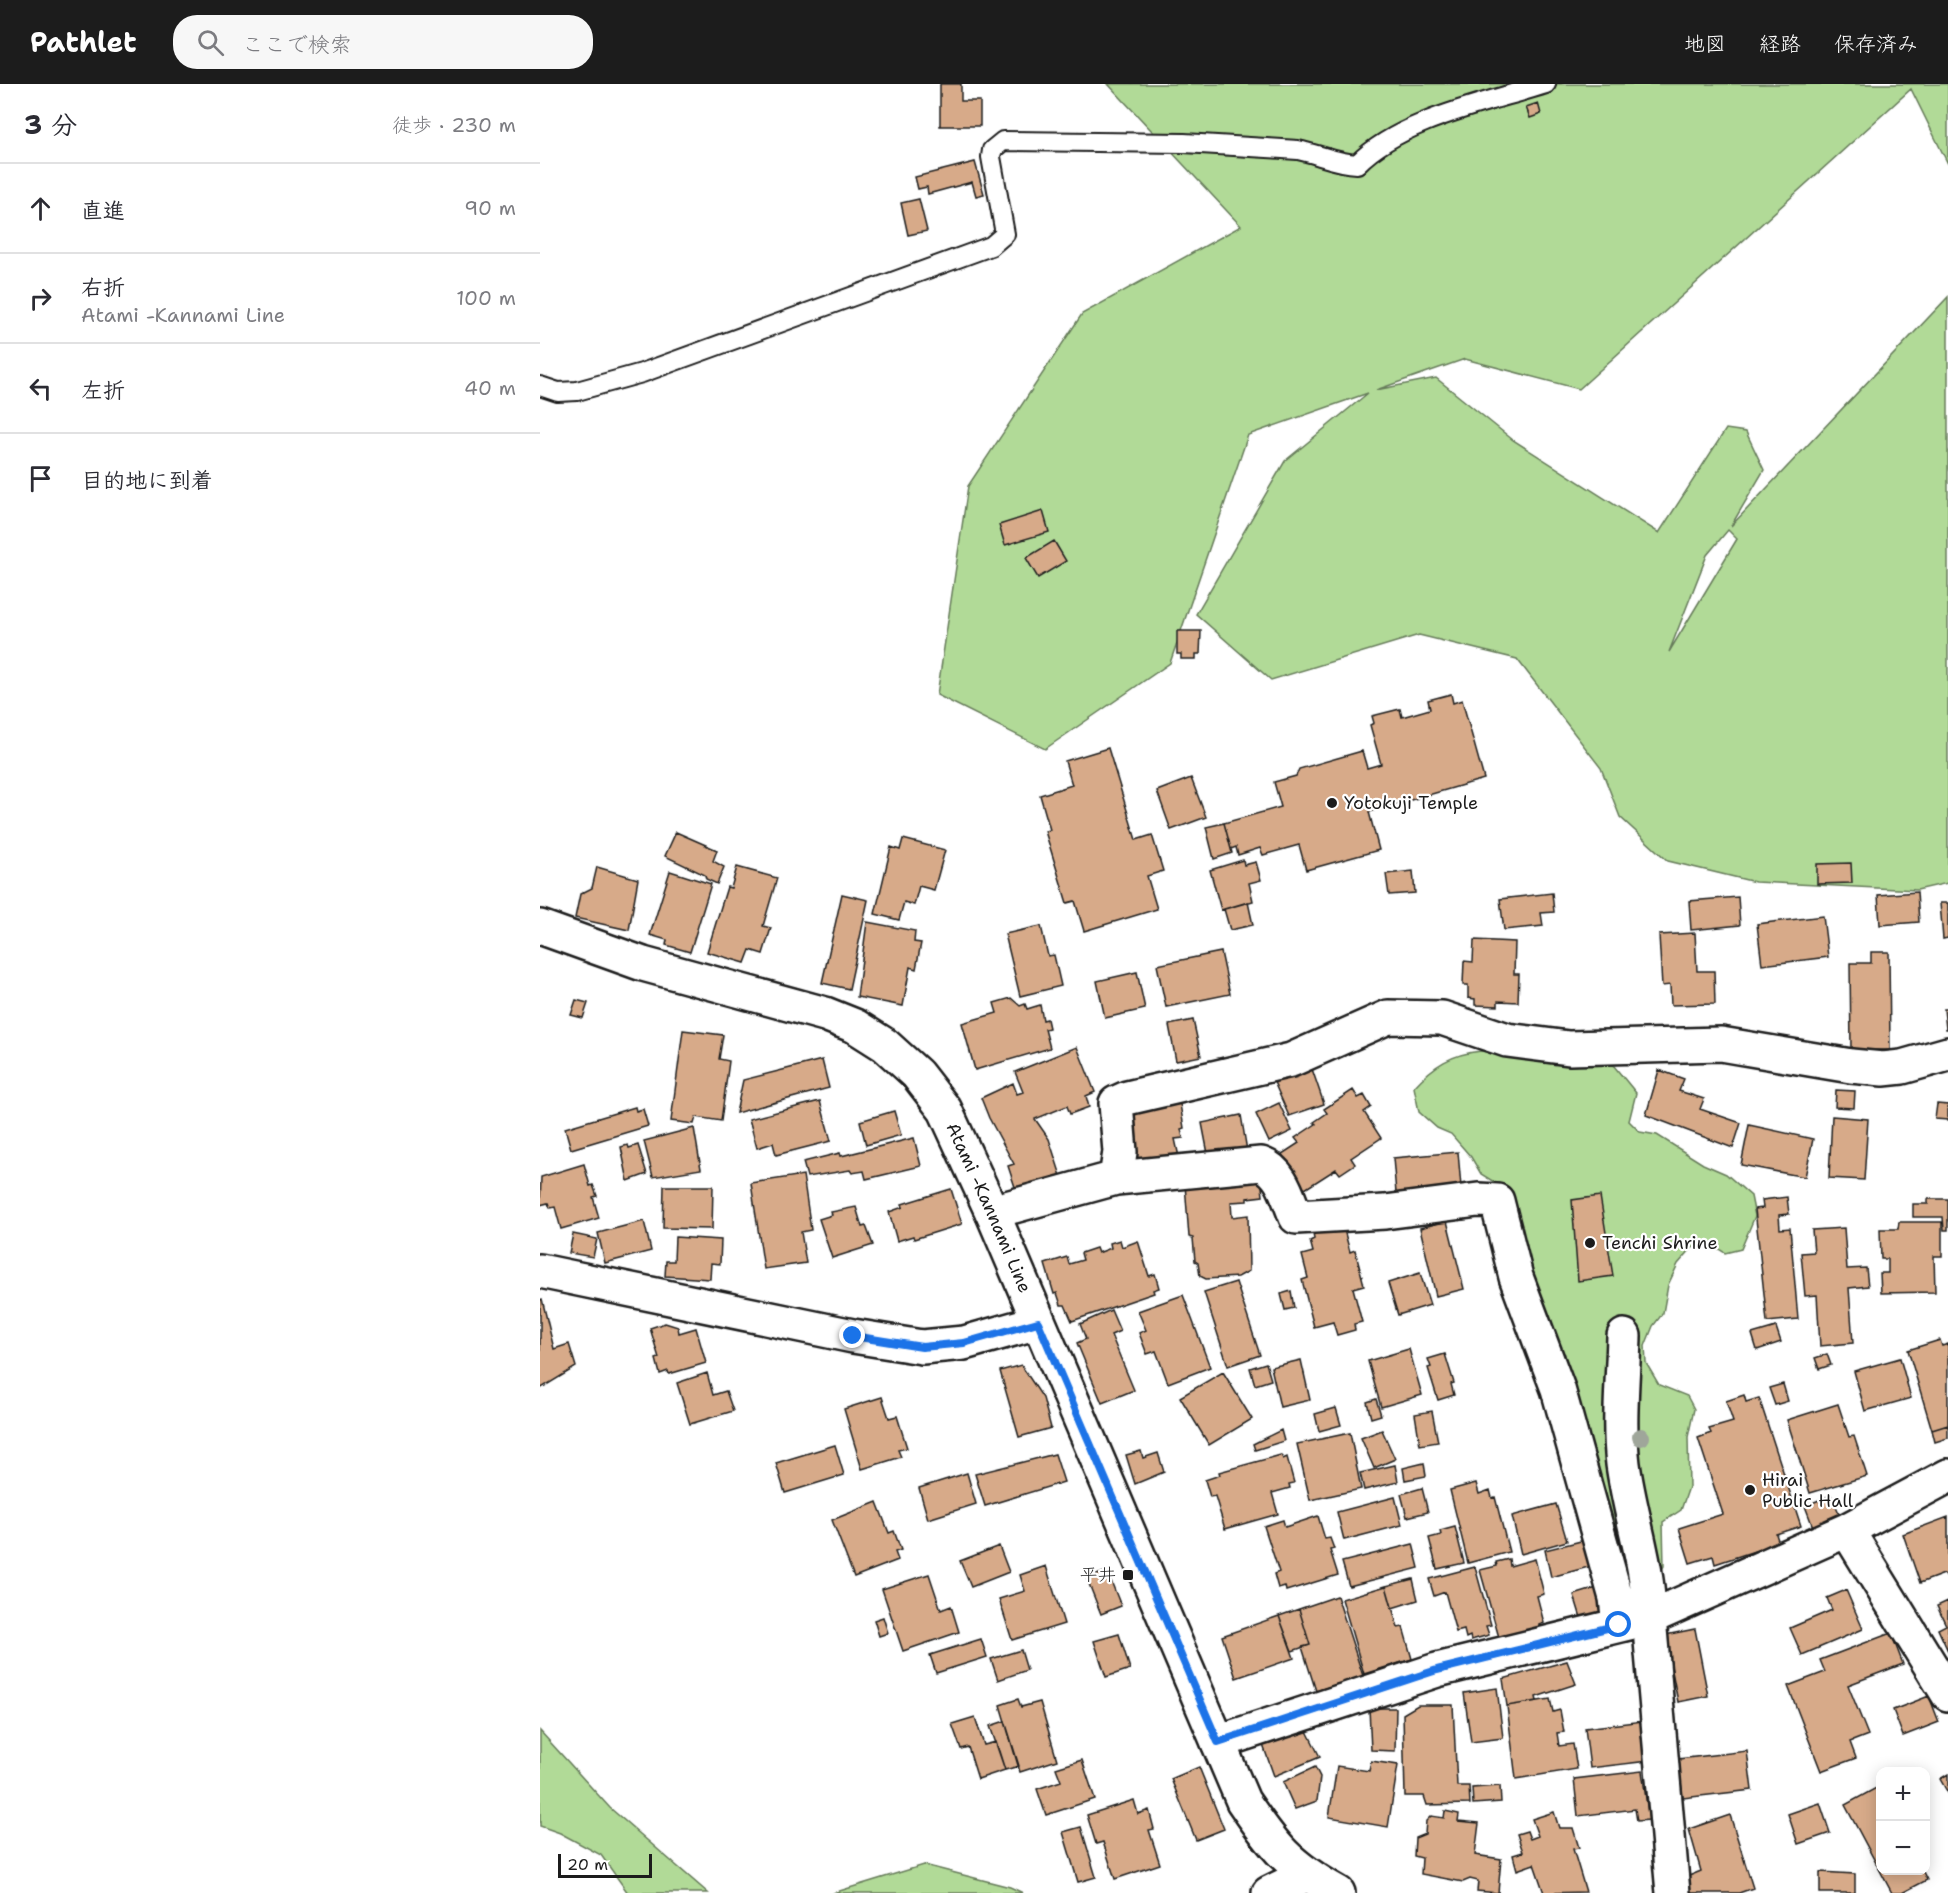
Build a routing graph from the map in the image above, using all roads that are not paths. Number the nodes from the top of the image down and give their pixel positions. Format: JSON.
{"nodes":[{"id":1,"x":1546,"y":84,"type":"edge"},
{"id":2,"x":540,"y":386,"type":"edge"},
{"id":3,"x":540,"y":927,"type":"edge"},
{"id":4,"x":1948,"y":1054,"type":"edge"},
{"id":5,"x":1116,"y":1178,"type":"junction"},
{"id":6,"x":992,"y":1212,"type":"junction"},
{"id":7,"x":540,"y":1271,"type":"edge"},
{"id":8,"x":1038,"y":1322,"type":"junction"},
{"id":9,"x":1624,"y":1336,"type":"dead end"},
{"id":10,"x":1948,"y":1476,"type":"edge"},
{"id":11,"x":1847,"y":1530,"type":"junction"},
{"id":12,"x":1634,"y":1622,"type":"junction"},
{"id":13,"x":1948,"y":1694,"type":"edge"},
{"id":14,"x":1218,"y":1742,"type":"junction"},
{"id":15,"x":1306,"y":1875,"type":"junction"},
{"id":16,"x":1269,"y":1893,"type":"edge"},
{"id":17,"x":1338,"y":1893,"type":"edge"},
{"id":18,"x":1673,"y":1893,"type":"edge"}],
"edges":[{"from":1,"to":2,"type":"lane"},
{"from":3,"to":6,"type":"street","name":"Atami -Kannami Line"},
{"from":4,"to":5,"type":"street"},
{"from":5,"to":6,"type":"street"},
{"from":5,"to":12,"type":"street"},
{"from":6,"to":8,"type":"street","name":"Atami -Kannami Line"},
{"from":7,"to":8,"type":"street"},
{"from":8,"to":14,"type":"street","name":"Atami -Kannami Line"},
{"from":9,"to":12,"type":"street"},
{"from":10,"to":11,"type":"street"},
{"from":11,"to":12,"type":"street"},
{"from":11,"to":13,"type":"street"},
{"from":12,"to":14,"type":"street"},
{"from":12,"to":18,"type":"street"},
{"from":14,"to":15,"type":"street","name":"Atami -Kannami Line"},
{"from":15,"to":16,"type":"street"},
{"from":15,"to":17,"type":"street","name":"Atami -Kannami Line"}]}
